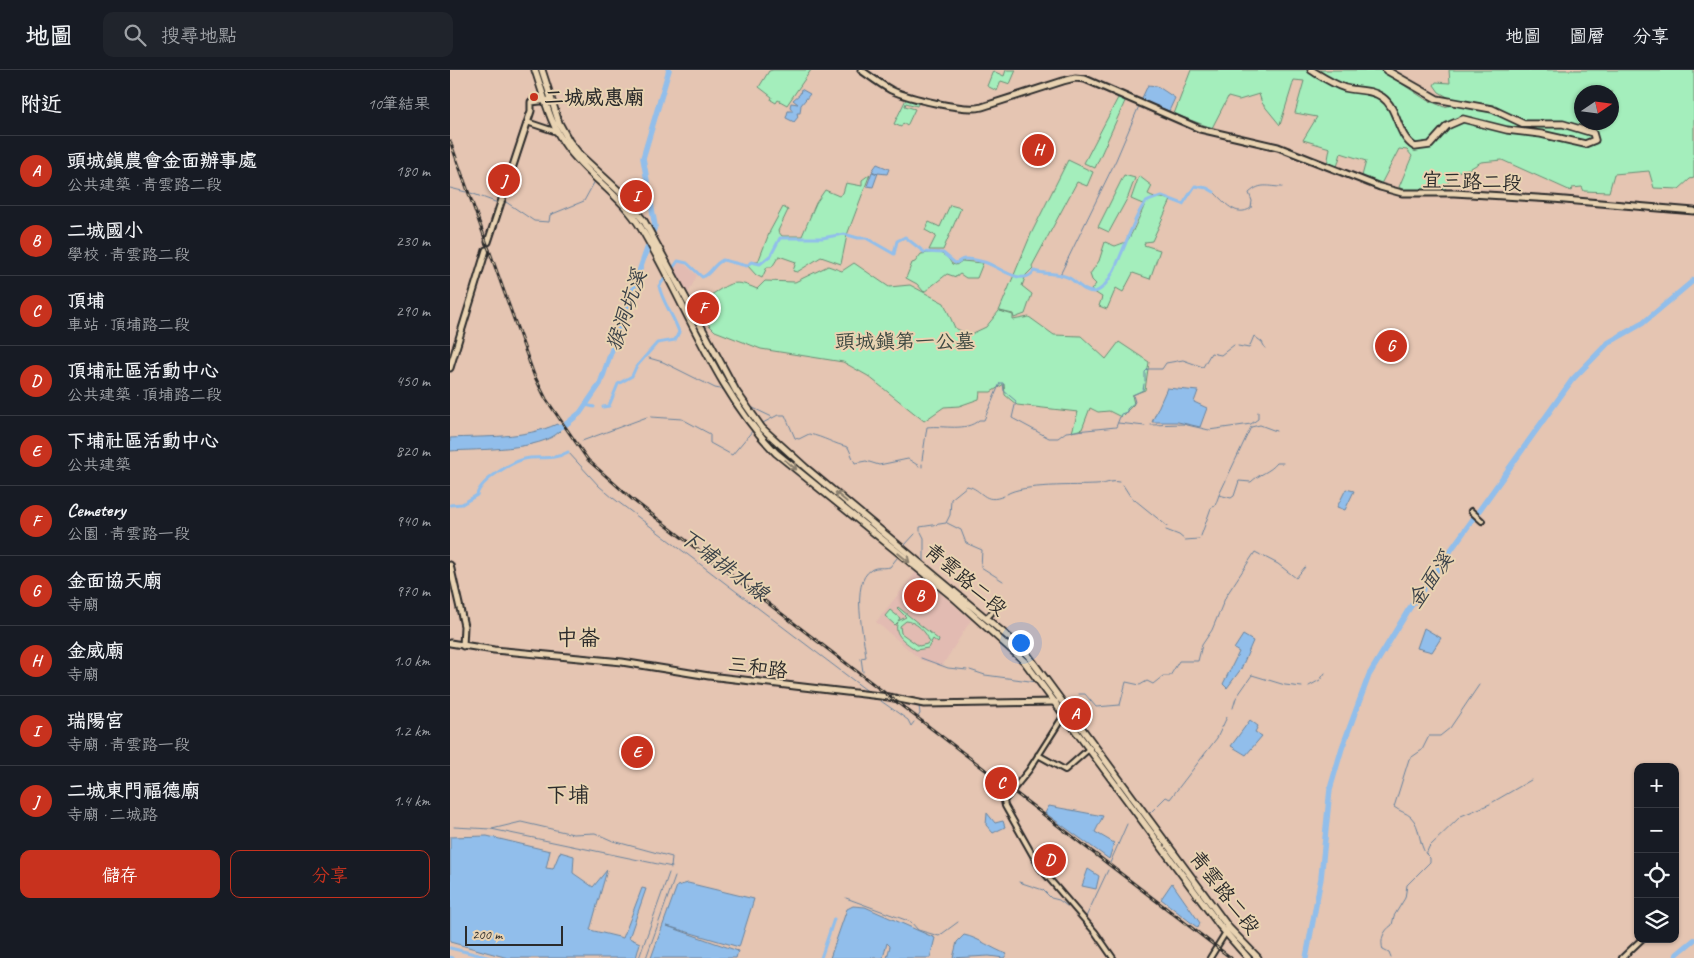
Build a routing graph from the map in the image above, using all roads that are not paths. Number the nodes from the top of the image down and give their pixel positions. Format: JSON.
{"nodes":[{"id":1,"x":536,"y":70,"type":"edge"},
{"id":2,"x":542,"y":70,"type":"edge"},
{"id":3,"x":861,"y":70,"type":"edge"},
{"id":4,"x":1311,"y":70,"type":"edge"},
{"id":5,"x":1386,"y":70,"type":"edge"},
{"id":6,"x":541,"y":79,"type":"junction"},
{"id":7,"x":547,"y":99,"type":"junction"},
{"id":8,"x":527,"y":122,"type":"junction"},
{"id":9,"x":557,"y":132,"type":"junction"},
{"id":10,"x":1694,"y":212,"type":"edge"},
{"id":11,"x":488,"y":242,"type":"dead end"},
{"id":12,"x":486,"y":250,"type":"dead end"},
{"id":13,"x":1383,"y":351,"type":"dead end"},
{"id":14,"x":1399,"y":356,"type":"dead end"},
{"id":15,"x":450,"y":368,"type":"edge"},
{"id":16,"x":750,"y":419,"type":"junction"},
{"id":17,"x":1471,"y":510,"type":"dead end"},
{"id":18,"x":1482,"y":521,"type":"dead end"},
{"id":19,"x":450,"y":565,"type":"edge"},
{"id":20,"x":953,"y":597,"type":"junction"},
{"id":21,"x":999,"y":604,"type":"dead end"},
{"id":22,"x":987,"y":618,"type":"junction"},
{"id":23,"x":450,"y":643,"type":"edge"},
{"id":24,"x":463,"y":646,"type":"junction"},
{"id":25,"x":1056,"y":702,"type":"junction"},
{"id":26,"x":1064,"y":702,"type":"junction"},
{"id":27,"x":1068,"y":708,"type":"junction"},
{"id":28,"x":1065,"y":714,"type":"junction"},
{"id":29,"x":1090,"y":748,"type":"junction"},
{"id":30,"x":1038,"y":755,"type":"junction"},
{"id":31,"x":1227,"y":930,"type":"junction"},
{"id":32,"x":1638,"y":943,"type":"edge"},
{"id":33,"x":1113,"y":958,"type":"edge"},
{"id":34,"x":1210,"y":958,"type":"edge"},
{"id":35,"x":1248,"y":958,"type":"edge"},
{"id":36,"x":1258,"y":958,"type":"edge"},
{"id":37,"x":1622,"y":958,"type":"edge"}],
"edges":[{"from":1,"to":6,"type":"main road"},
{"from":2,"to":6,"type":"main road"},
{"from":3,"to":10,"type":"street","name":"宜三路二段"},
{"from":4,"to":5,"type":"main road"},
{"from":6,"to":7,"type":"main road"},
{"from":7,"to":8,"type":"street"},
{"from":7,"to":9,"type":"main road"},
{"from":7,"to":16,"type":"main road"},
{"from":8,"to":9,"type":"street"},
{"from":8,"to":11,"type":"street"},
{"from":9,"to":16,"type":"main road"},
{"from":12,"to":15,"type":"street"},
{"from":13,"to":14,"type":"street"},
{"from":16,"to":20,"type":"main road","name":"青雲路二段"},
{"from":17,"to":18,"type":"street"},
{"from":19,"to":24,"type":"street"},
{"from":20,"to":22,"type":"main road","name":"青雲路二段"},
{"from":20,"to":25,"type":"main road","name":"青雲路二段"},
{"from":21,"to":22,"type":"street"},
{"from":22,"to":26,"type":"main road","name":"青雲路二段"},
{"from":23,"to":24,"type":"street","name":"三和路"},
{"from":24,"to":25,"type":"street","name":"三和路"},
{"from":25,"to":26,"type":"street","name":"三和路"},
{"from":25,"to":28,"type":"main road","name":"青雲路二段"},
{"from":26,"to":27,"type":"main road","name":"青雲路二段"},
{"from":27,"to":28,"type":"street"},
{"from":27,"to":31,"type":"main road","name":"青雲路二段"},
{"from":28,"to":29,"type":"main road","name":"青雲路二段"},
{"from":28,"to":30,"type":"street"},
{"from":29,"to":30,"type":"street"},
{"from":29,"to":31,"type":"main road","name":"青雲路二段"},
{"from":30,"to":33,"type":"street"},
{"from":31,"to":34,"type":"street"},
{"from":31,"to":35,"type":"main road","name":"青雲路二段"},
{"from":31,"to":36,"type":"main road","name":"青雲路二段"},
{"from":32,"to":37,"type":"street"}]}
